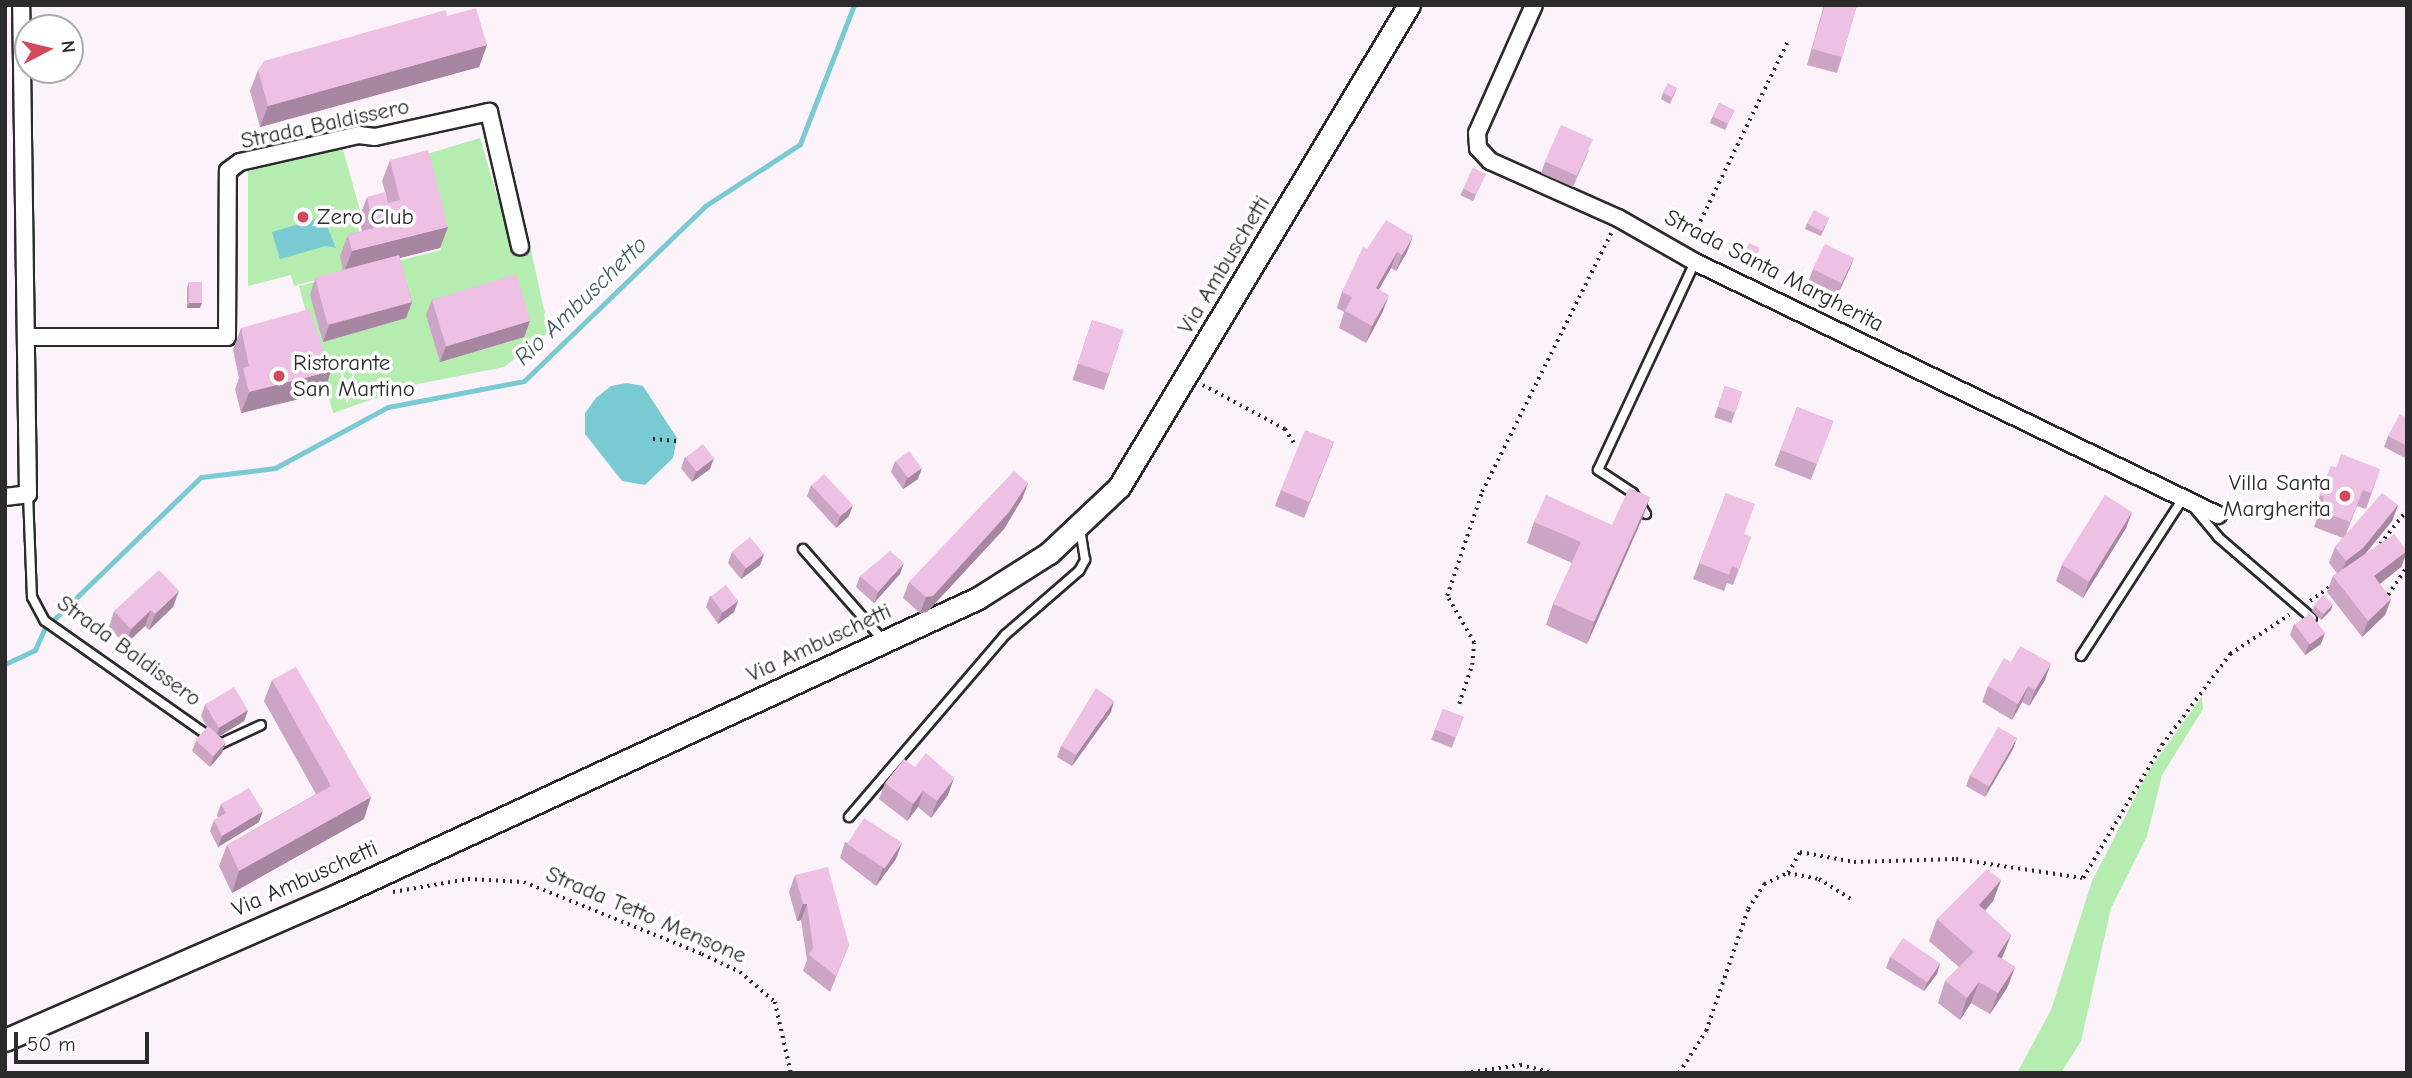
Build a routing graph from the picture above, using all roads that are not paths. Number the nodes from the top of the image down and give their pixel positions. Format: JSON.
{"nodes":[{"id":1,"x":21,"y":5,"type":"edge"},
{"id":2,"x":1409,"y":5,"type":"edge"},
{"id":3,"x":1534,"y":5,"type":"edge"},
{"id":4,"x":520,"y":246,"type":"dead end"},
{"id":5,"x":1695,"y":262,"type":"junction"},
{"id":6,"x":29,"y":337,"type":"junction"},
{"id":7,"x":28,"y":494,"type":"junction"},
{"id":8,"x":5,"y":497,"type":"edge"},
{"id":9,"x":2186,"y":502,"type":"junction"},
{"id":10,"x":1646,"y":514,"type":"edge"},
{"id":11,"x":2218,"y":515,"type":"dead end"},
{"id":12,"x":1080,"y":528,"type":"junction"},
{"id":13,"x":803,"y":549,"type":"dead end"},
{"id":14,"x":2312,"y":618,"type":"edge"},
{"id":15,"x":884,"y":641,"type":"junction"},
{"id":16,"x":2081,"y":656,"type":"dead end"},
{"id":17,"x":261,"y":725,"type":"dead end"},
{"id":18,"x":849,"y":817,"type":"dead end"},
{"id":19,"x":5,"y":1040,"type":"edge"}],
"edges":[{"from":1,"to":6,"type":"street","name":"Strada Baldissero"},
{"from":2,"to":12,"type":"street","name":"Via Ambuschetti"},
{"from":3,"to":5,"type":"street","name":"Strada Santa Margherita"},
{"from":4,"to":6,"type":"street","name":"Strada Baldissero"},
{"from":5,"to":9,"type":"street","name":"Strada Santa Margherita"},
{"from":5,"to":10,"type":"lane"},
{"from":6,"to":7,"type":"street","name":"Strada Baldissero"},
{"from":7,"to":8,"type":"street"},
{"from":7,"to":17,"type":"lane","name":"Strada Baldissero"},
{"from":9,"to":11,"type":"street","name":"Strada Santa Margherita"},
{"from":9,"to":14,"type":"lane"},
{"from":9,"to":16,"type":"lane"},
{"from":12,"to":15,"type":"street","name":"Via Ambuschetti"},
{"from":12,"to":18,"type":"lane"},
{"from":13,"to":15,"type":"lane"},
{"from":15,"to":19,"type":"street","name":"Via Ambuschetti"}]}
